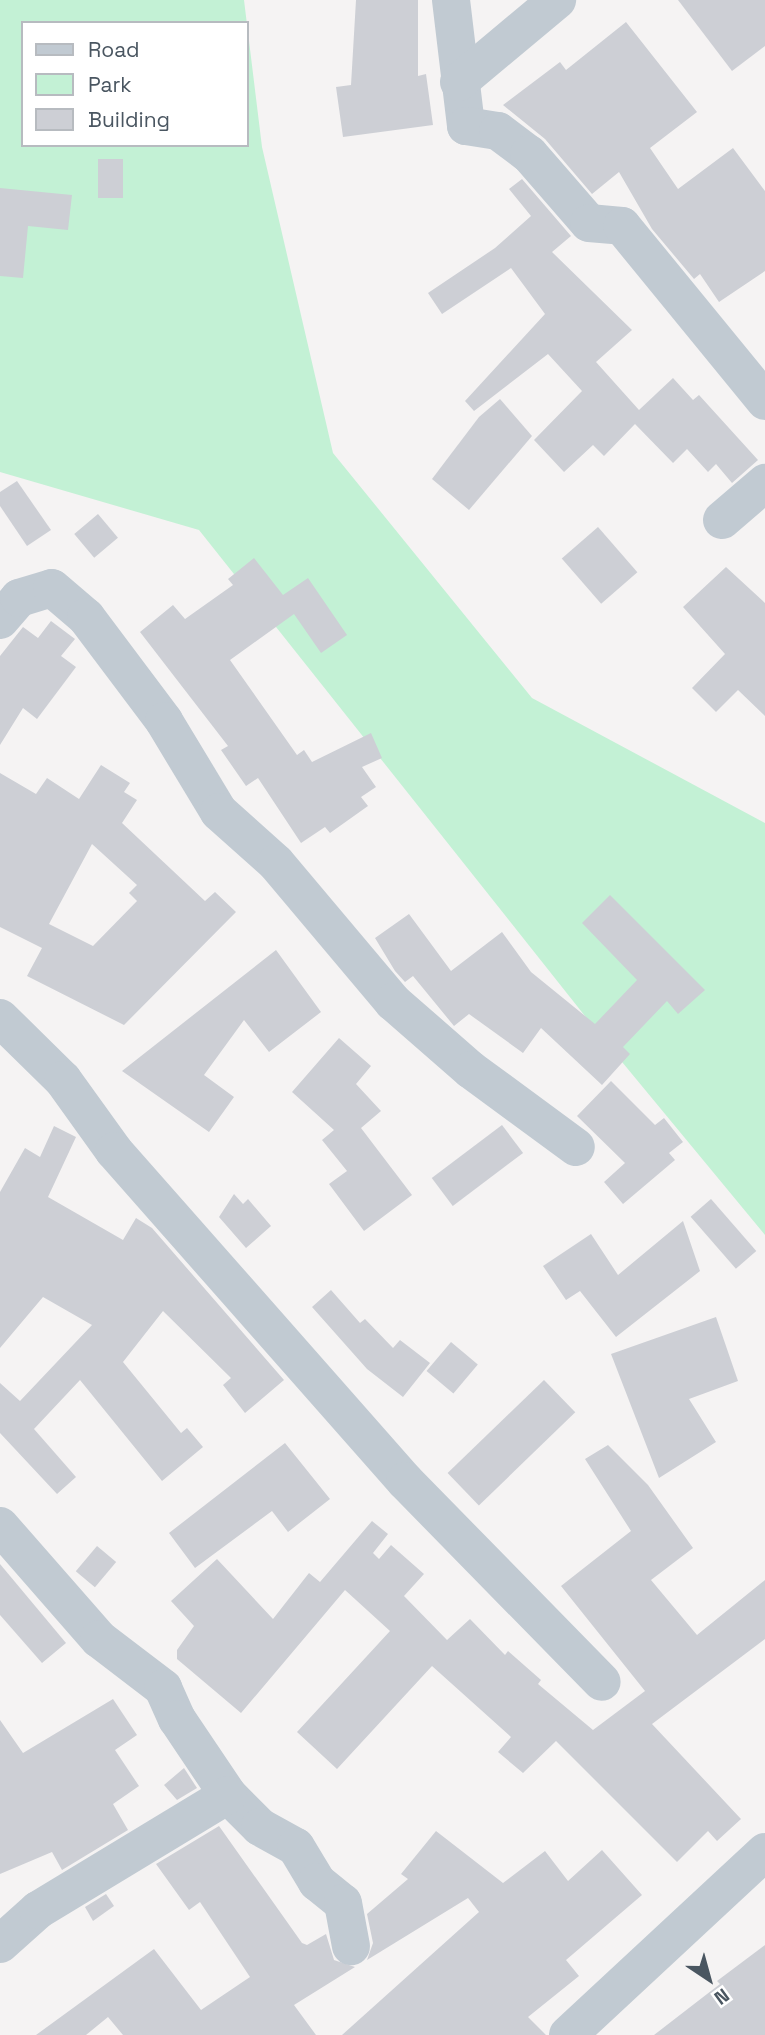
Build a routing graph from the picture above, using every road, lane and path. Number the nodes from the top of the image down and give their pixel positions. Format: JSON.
{"nodes":[{"id":1,"x":451,"y":0,"type":"edge"},
{"id":2,"x":557,"y":0,"type":"edge"},
{"id":3,"x":459,"y":82,"type":"junction"},
{"id":4,"x":765,"y":401,"type":"edge"},
{"id":5,"x":765,"y":483,"type":"edge"},
{"id":6,"x":722,"y":520,"type":"dead end"},
{"id":7,"x":0,"y":620,"type":"edge"},
{"id":8,"x":0,"y":1018,"type":"edge"},
{"id":9,"x":576,"y":1147,"type":"dead end"},
{"id":10,"x":6,"y":1542,"type":"edge"},
{"id":11,"x":602,"y":1682,"type":"dead end"},
{"id":12,"x":228,"y":1795,"type":"junction"},
{"id":13,"x":765,"y":1852,"type":"edge"},
{"id":14,"x":0,"y":1944,"type":"edge"},
{"id":15,"x":351,"y":1947,"type":"dead end"},
{"id":16,"x":568,"y":2035,"type":"edge"}],
"edges":[{"from":1,"to":3,"type":"street"},
{"from":2,"to":3,"type":"street"},
{"from":3,"to":4,"type":"street"},
{"from":5,"to":6,"type":"street"},
{"from":7,"to":9,"type":"street"},
{"from":8,"to":11,"type":"street"},
{"from":10,"to":12,"type":"street"},
{"from":12,"to":14,"type":"street"},
{"from":12,"to":15,"type":"street"},
{"from":13,"to":16,"type":"street"}]}
